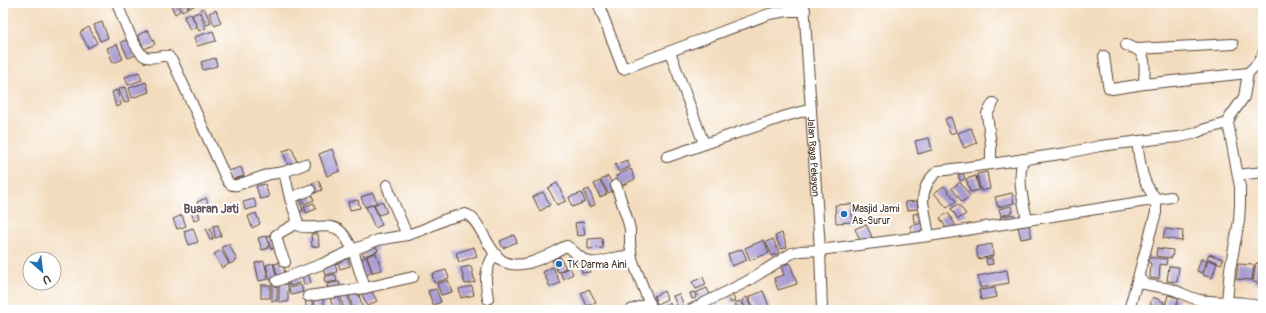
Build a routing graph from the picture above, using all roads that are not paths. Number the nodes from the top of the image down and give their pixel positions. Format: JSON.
{"nodes":[{"id":1,"x":117,"y":3,"type":"edge"},
{"id":2,"x":598,"y":3,"type":"edge"},
{"id":3,"x":782,"y":7,"type":"edge"},
{"id":4,"x":805,"y":7,"type":"edge"},
{"id":5,"x":1233,"y":44,"type":"dead end"},
{"id":6,"x":670,"y":52,"type":"junction"},
{"id":7,"x":1263,"y":54,"type":"edge"},
{"id":8,"x":1104,"y":56,"type":"dead end"},
{"id":9,"x":1248,"y":73,"type":"junction"},
{"id":10,"x":1144,"y":84,"type":"junction"},
{"id":11,"x":993,"y":103,"type":"dead end"},
{"id":12,"x":811,"y":109,"type":"junction"},
{"id":13,"x":1228,"y":123,"type":"junction"},
{"id":14,"x":1138,"y":141,"type":"junction"},
{"id":15,"x":704,"y":144,"type":"junction"},
{"id":16,"x":667,"y":157,"type":"dead end"},
{"id":17,"x":1023,"y":160,"type":"junction"},
{"id":18,"x":305,"y":164,"type":"dead end"},
{"id":19,"x":991,"y":164,"type":"junction"},
{"id":20,"x":284,"y":172,"type":"junction"},
{"id":21,"x":1263,"y":172,"type":"edge"},
{"id":22,"x":1238,"y":174,"type":"junction"},
{"id":23,"x":386,"y":185,"type":"dead end"},
{"id":24,"x":616,"y":185,"type":"dead end"},
{"id":25,"x":310,"y":190,"type":"dead end"},
{"id":26,"x":1172,"y":197,"type":"dead end"},
{"id":27,"x":290,"y":198,"type":"junction"},
{"id":28,"x":1156,"y":198,"type":"junction"},
{"id":29,"x":1027,"y":220,"type":"junction"},
{"id":30,"x":298,"y":223,"type":"junction"},
{"id":31,"x":407,"y":235,"type":"junction"},
{"id":32,"x":929,"y":236,"type":"junction"},
{"id":33,"x":352,"y":250,"type":"junction"},
{"id":34,"x":817,"y":250,"type":"junction"},
{"id":35,"x":494,"y":254,"type":"junction"},
{"id":36,"x":632,"y":259,"type":"junction"},
{"id":37,"x":285,"y":262,"type":"dead end"},
{"id":38,"x":413,"y":277,"type":"dead end"},
{"id":39,"x":1139,"y":277,"type":"junction"},
{"id":40,"x":277,"y":281,"type":"dead end"},
{"id":41,"x":365,"y":288,"type":"junction"},
{"id":42,"x":308,"y":296,"type":"dead end"},
{"id":43,"x":488,"y":299,"type":"dead end"},
{"id":44,"x":1227,"y":301,"type":"junction"},
{"id":45,"x":651,"y":307,"type":"edge"},
{"id":46,"x":1263,"y":309,"type":"edge"},
{"id":47,"x":631,"y":310,"type":"edge"},
{"id":48,"x":690,"y":310,"type":"edge"},
{"id":49,"x":822,"y":310,"type":"edge"},
{"id":50,"x":1129,"y":310,"type":"edge"}],
"edges":[{"from":1,"to":20,"type":"street"},
{"from":2,"to":6,"type":"street"},
{"from":3,"to":4,"type":"street"},
{"from":3,"to":6,"type":"street"},
{"from":4,"to":12,"type":"street","name":"Jalan Raya Pekayon"},
{"from":5,"to":10,"type":"street"},
{"from":6,"to":15,"type":"street"},
{"from":7,"to":9,"type":"street"},
{"from":8,"to":10,"type":"street"},
{"from":9,"to":10,"type":"street"},
{"from":9,"to":13,"type":"street"},
{"from":11,"to":19,"type":"street"},
{"from":12,"to":15,"type":"street"},
{"from":12,"to":34,"type":"street","name":"Jalan Raya Pekayon"},
{"from":13,"to":14,"type":"street"},
{"from":13,"to":22,"type":"street"},
{"from":14,"to":17,"type":"street"},
{"from":14,"to":28,"type":"street"},
{"from":15,"to":16,"type":"street"},
{"from":17,"to":19,"type":"street"},
{"from":17,"to":29,"type":"street"},
{"from":18,"to":20,"type":"street"},
{"from":19,"to":32,"type":"street"},
{"from":20,"to":27,"type":"street"},
{"from":21,"to":22,"type":"street"},
{"from":22,"to":44,"type":"street"},
{"from":23,"to":31,"type":"street"},
{"from":24,"to":36,"type":"street"},
{"from":25,"to":27,"type":"street"},
{"from":26,"to":28,"type":"street"},
{"from":27,"to":30,"type":"street"},
{"from":28,"to":29,"type":"street"},
{"from":28,"to":39,"type":"street"},
{"from":29,"to":32,"type":"street"},
{"from":30,"to":33,"type":"street"},
{"from":30,"to":37,"type":"street"},
{"from":31,"to":33,"type":"street"},
{"from":31,"to":35,"type":"street"},
{"from":32,"to":34,"type":"street"},
{"from":33,"to":40,"type":"street"},
{"from":33,"to":41,"type":"street"},
{"from":34,"to":48,"type":"street"},
{"from":34,"to":49,"type":"street","name":"Jalan Raya Pekayon"},
{"from":35,"to":36,"type":"street"},
{"from":35,"to":43,"type":"street"},
{"from":36,"to":45,"type":"street"},
{"from":38,"to":41,"type":"street"},
{"from":39,"to":44,"type":"street"},
{"from":39,"to":50,"type":"street"},
{"from":41,"to":42,"type":"street"},
{"from":44,"to":46,"type":"street"},
{"from":45,"to":47,"type":"street"}]}
